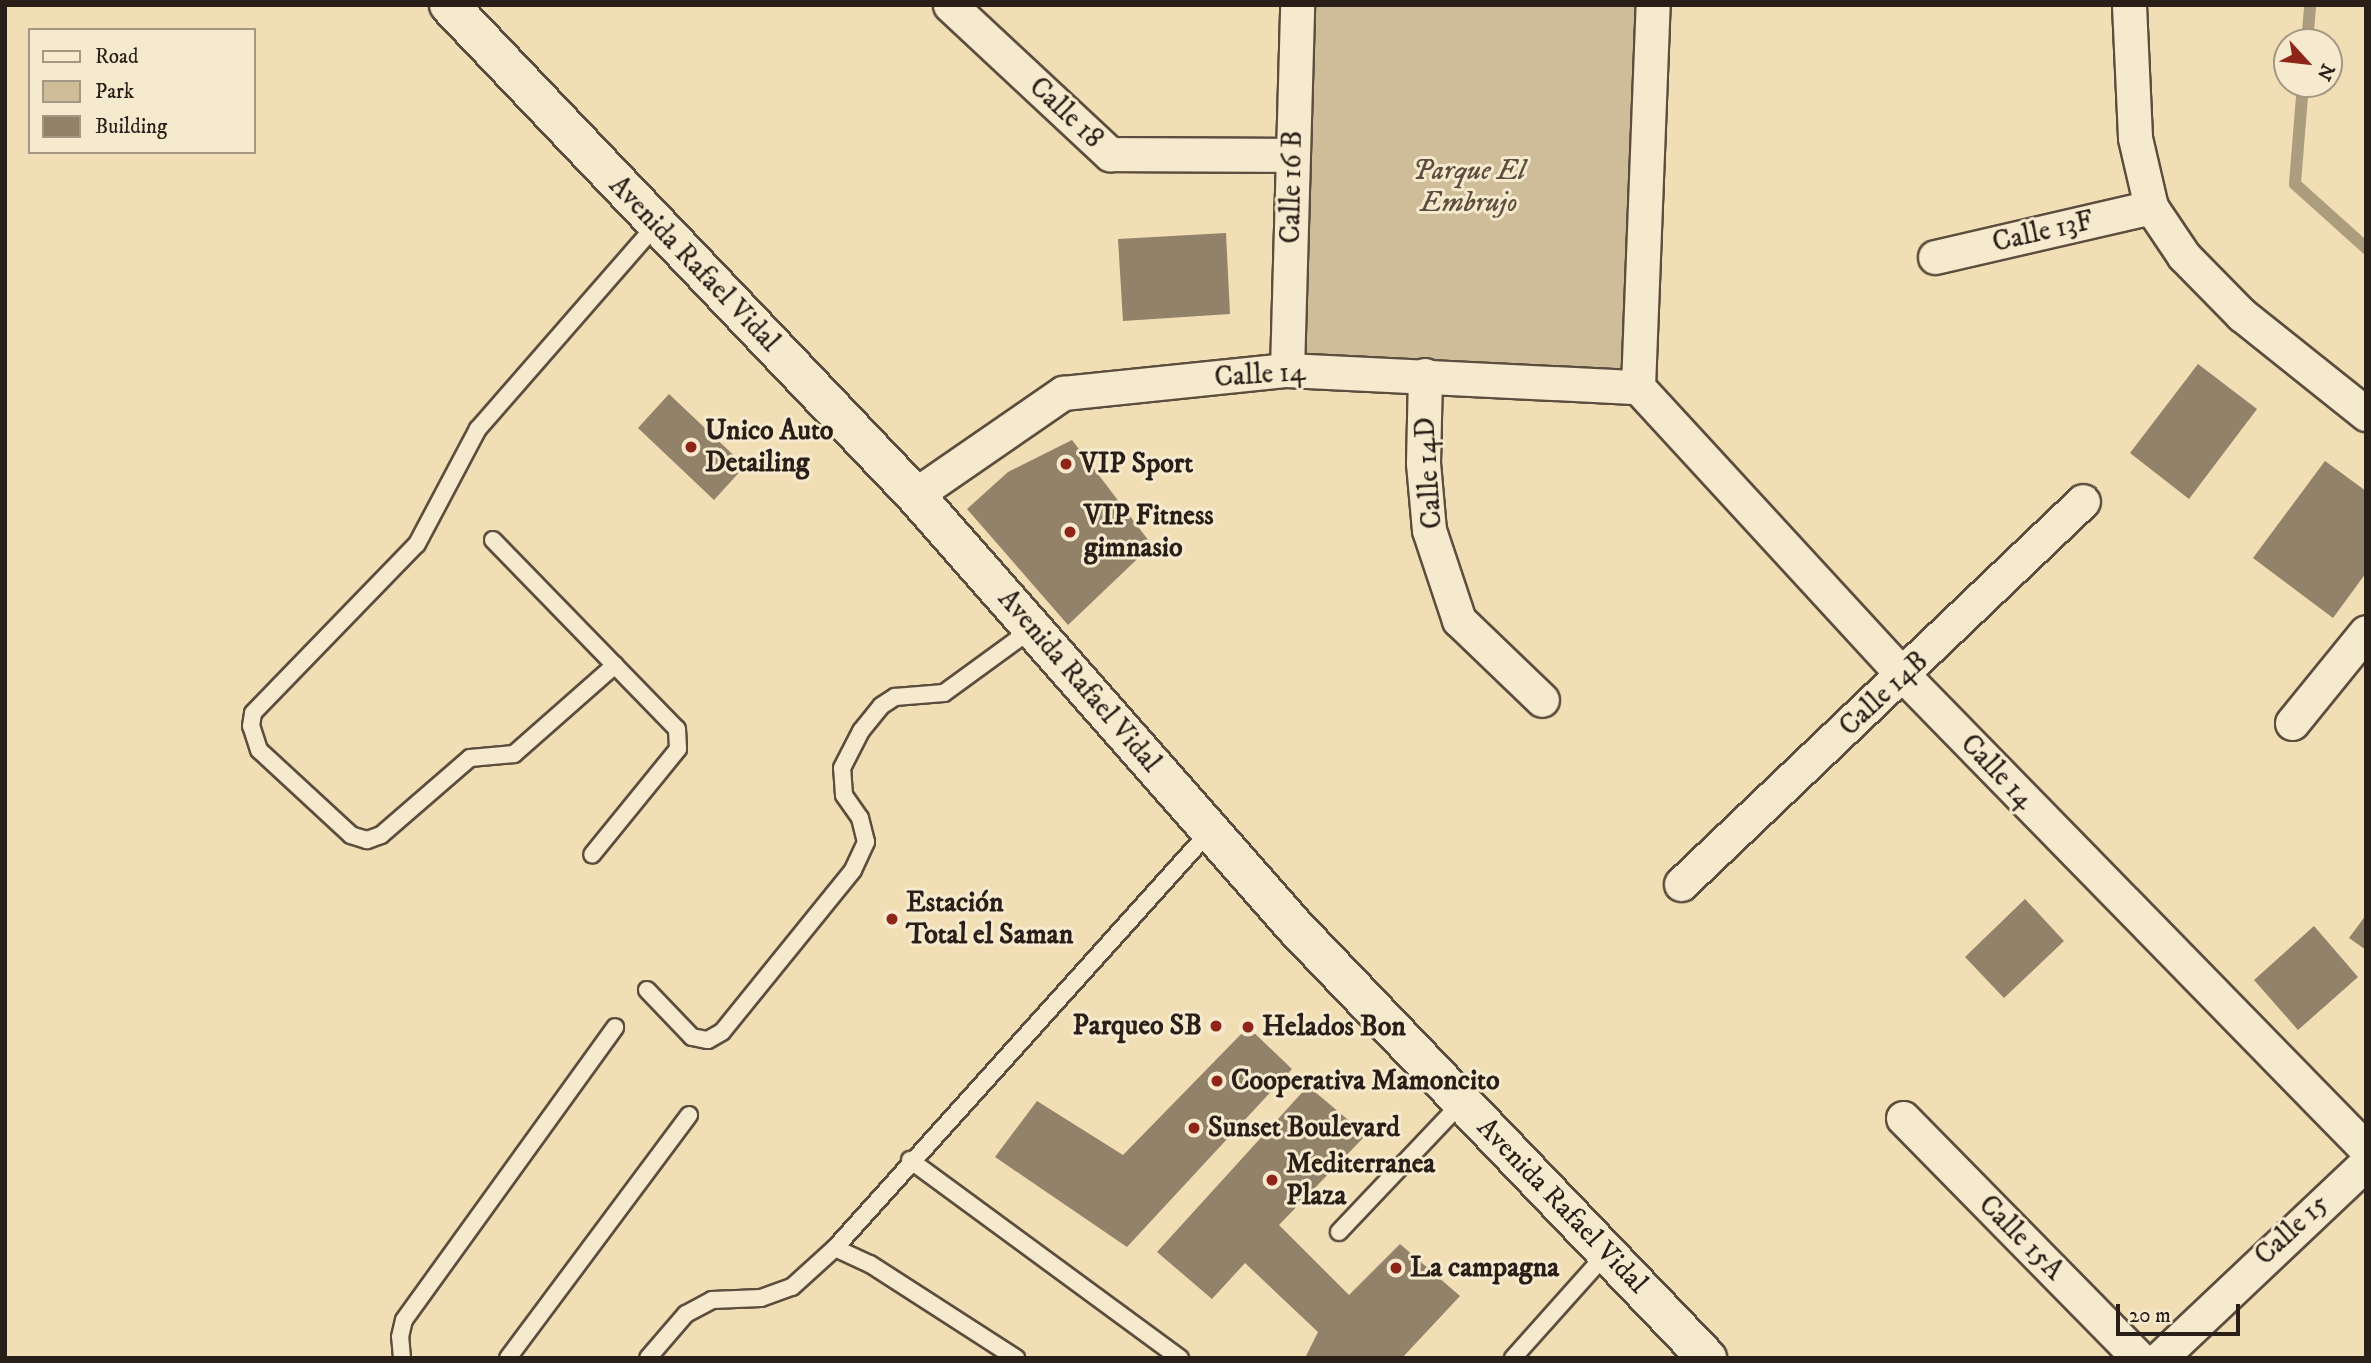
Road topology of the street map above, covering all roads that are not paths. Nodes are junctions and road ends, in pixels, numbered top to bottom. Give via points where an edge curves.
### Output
1 (449, 5) edge
2 (950, 5) edge
3 (1297, 5) edge
4 (1653, 5) edge
5 (2129, 5) edge
6 (1292, 155) junction
7 (2151, 207) junction
8 (656, 225) junction
9 (1935, 257) dead end
10 (1286, 370) junction
11 (1425, 375) junction
12 (1638, 387) junction
13 (2366, 414) edge
14 (915, 495) junction
15 (2083, 501) dead end
16 (493, 540) dead end
17 (1033, 628) junction
18 (2366, 632) edge
19 (615, 664) junction
20 (1904, 676) junction
21 (1542, 700) dead end
22 (2292, 723) dead end
23 (1210, 831) junction
24 (592, 855) dead end
25 (1681, 884) dead end
26 (647, 990) dead end
27 (615, 1027) dead end
28 (1462, 1102) junction
29 (689, 1115) dead end
30 (1903, 1118) dead end
31 (2366, 1149) edge
32 (910, 1160) junction
33 (2366, 1163) edge
34 (1339, 1232) dead end
35 (835, 1248) junction
36 (1606, 1253) junction
37 (402, 1358) edge
38 (508, 1358) edge
39 (648, 1358) edge
40 (1016, 1358) edge
41 (1180, 1358) edge
42 (1513, 1358) edge
43 (1707, 1358) edge
44 (2139, 1358) edge
45 (2160, 1358) edge

1 - 8 main road, Avenida Rafael Vidal
2 - 6 street, Calle 18 via 1110,154
3 - 6 street, Calle 16 B
4 - 12 street
5 - 7 street via 2135,138
6 - 10 street, Calle 16 B
7 - 9 street, Calle 13F
7 - 13 street via 2184,256 2242,315
8 - 14 main road, Avenida Rafael Vidal
8 - 19 lane via 478,429 417,544 253,713 251,726 259,750 351,835 367,840 381,835 470,758 514,754
10 - 11 street, Calle 14
10 - 14 street, Calle 14 via 1063,393
11 - 12 street, Calle 14
11 - 21 street, Calle 14D via 1423,463 1429,530 1459,620
12 - 20 street, Calle 14
14 - 17 main road, Avenida Rafael Vidal
15 - 20 street, Calle 14B
16 - 19 lane
17 - 23 main road, Avenida Rafael Vidal
17 - 26 lane via 944,693 895,698 881,706 861,731 842,768 844,795 860,818 866,842 853,870 722,1032 708,1040 692,1037
18 - 22 street
19 - 24 lane via 677,729 678,749
20 - 25 street, Calle 14B
20 - 31 street, Calle 14
23 - 28 main road, Avenida Rafael Vidal
23 - 32 lane
27 - 37 lane via 404,1320
28 - 34 lane
28 - 36 main road, Avenida Rafael Vidal
29 - 38 lane
30 - 44 street, Calle 15A
32 - 35 lane
32 - 41 lane
33 - 45 street, Calle 15
35 - 39 lane via 792,1287 761,1298 712,1300 686,1314
35 - 40 lane via 870,1264
36 - 42 lane
36 - 43 main road, Avenida Rafael Vidal

